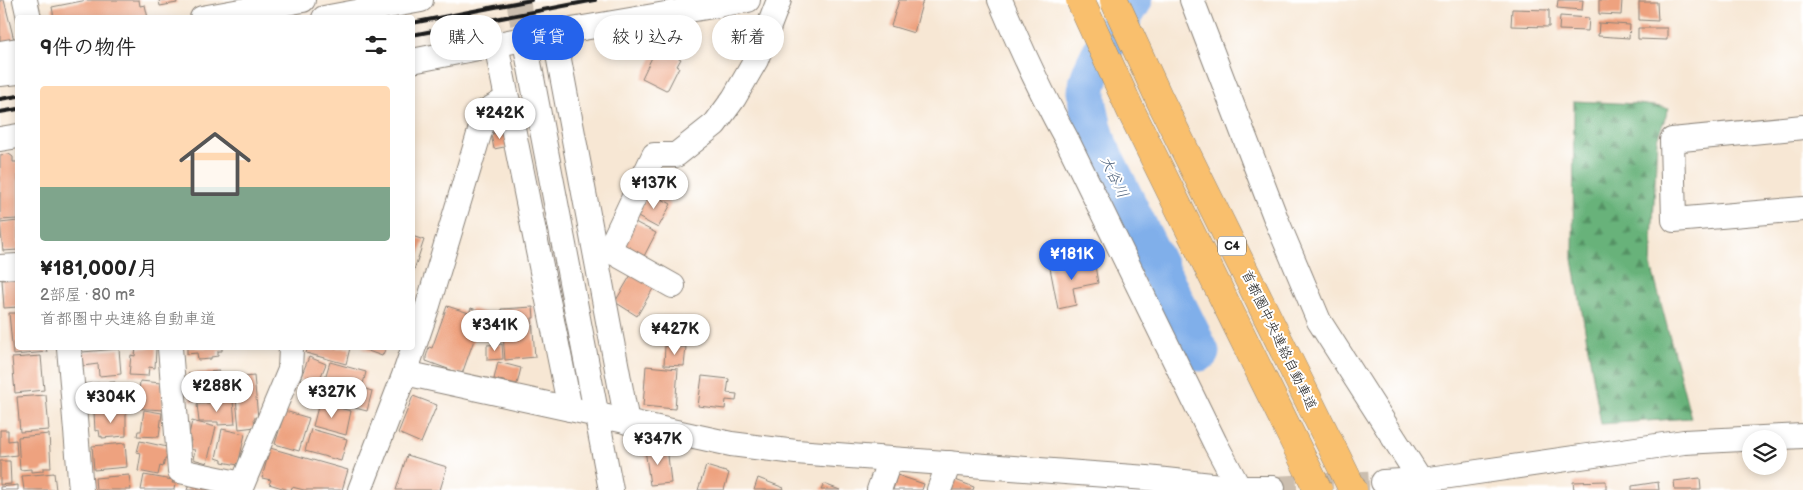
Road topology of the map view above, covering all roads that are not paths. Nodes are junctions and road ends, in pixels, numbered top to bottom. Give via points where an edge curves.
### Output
1 (25, 0) edge
2 (303, 0) edge
3 (421, 0) edge
4 (748, 0) edge
5 (779, 0) edge
6 (1000, 0) edge
7 (1080, 0) edge
8 (1114, 0) edge
9 (1192, 0) edge
10 (28, 15) edge
11 (219, 15) edge
12 (340, 15) edge
13 (584, 28) edge
14 (15, 50) edge
15 (0, 53) edge
16 (430, 57) edge
17 (415, 60) edge
18 (499, 60) edge
19 (529, 60) tunnel mouth
20 (560, 60) edge
21 (15, 72) edge
22 (0, 74) edge
23 (508, 101) junction
24 (1803, 127) edge
25 (15, 136) edge
26 (0, 139) edge
27 (1803, 210) edge
28 (603, 253) junction
29 (15, 266) edge
30 (0, 267) edge
31 (673, 286) dead end
32 (420, 302) edge
33 (415, 326) edge
34 (69, 350) edge
35 (170, 350) edge
36 (291, 350) edge
37 (410, 350) edge
38 (405, 373) junction
39 (570, 409) junction
40 (598, 416) junction
41 (627, 422) junction
42 (1803, 436) edge
43 (890, 459) junction
44 (948, 463) junction
45 (1383, 482) tunnel mouth
46 (1424, 485) edge
47 (241, 487) edge
48 (1273, 488) dead end
49 (1240, 489) edge
50 (80, 490) edge
51 (360, 490) edge
52 (612, 490) edge
53 (879, 490) edge
54 (939, 490) edge
55 (1318, 490) edge
56 (1353, 490) edge

1 - 10 street
2 - 11 street
3 - 12 street
4 - 13 street
5 - 28 street via 756,60 734,98 715,124 676,155 654,155
6 - 49 street via 1046,102
7 - 55 highway, C4, bridge via 1130,109
8 - 56 highway, 首都圏中央連絡自動車道 / C4, bridge
9 - 46 street via 1276,220 1319,321
14 - 15 street
16 - 17 street
18 - 23 street
19 - 40 street
20 - 28 street
21 - 22 street
23 - 32 street via 486,111
23 - 39 street
24 - 27 street via 1672,140 1674,220
25 - 26 street
28 - 31 street
28 - 41 street
29 - 30 street
32 - 33 street
34 - 50 street
35 - 47 street via 180,471
36 - 47 street via 290,370
37 - 38 street
38 - 39 street
38 - 51 street
39 - 40 street
40 - 41 street
40 - 52 street
41 - 43 street via 731,444
42 - 46 street via 1684,442
43 - 44 street
43 - 53 street
44 - 49 street via 1147,478
44 - 54 street
45 - 46 street
48 - 49 street

